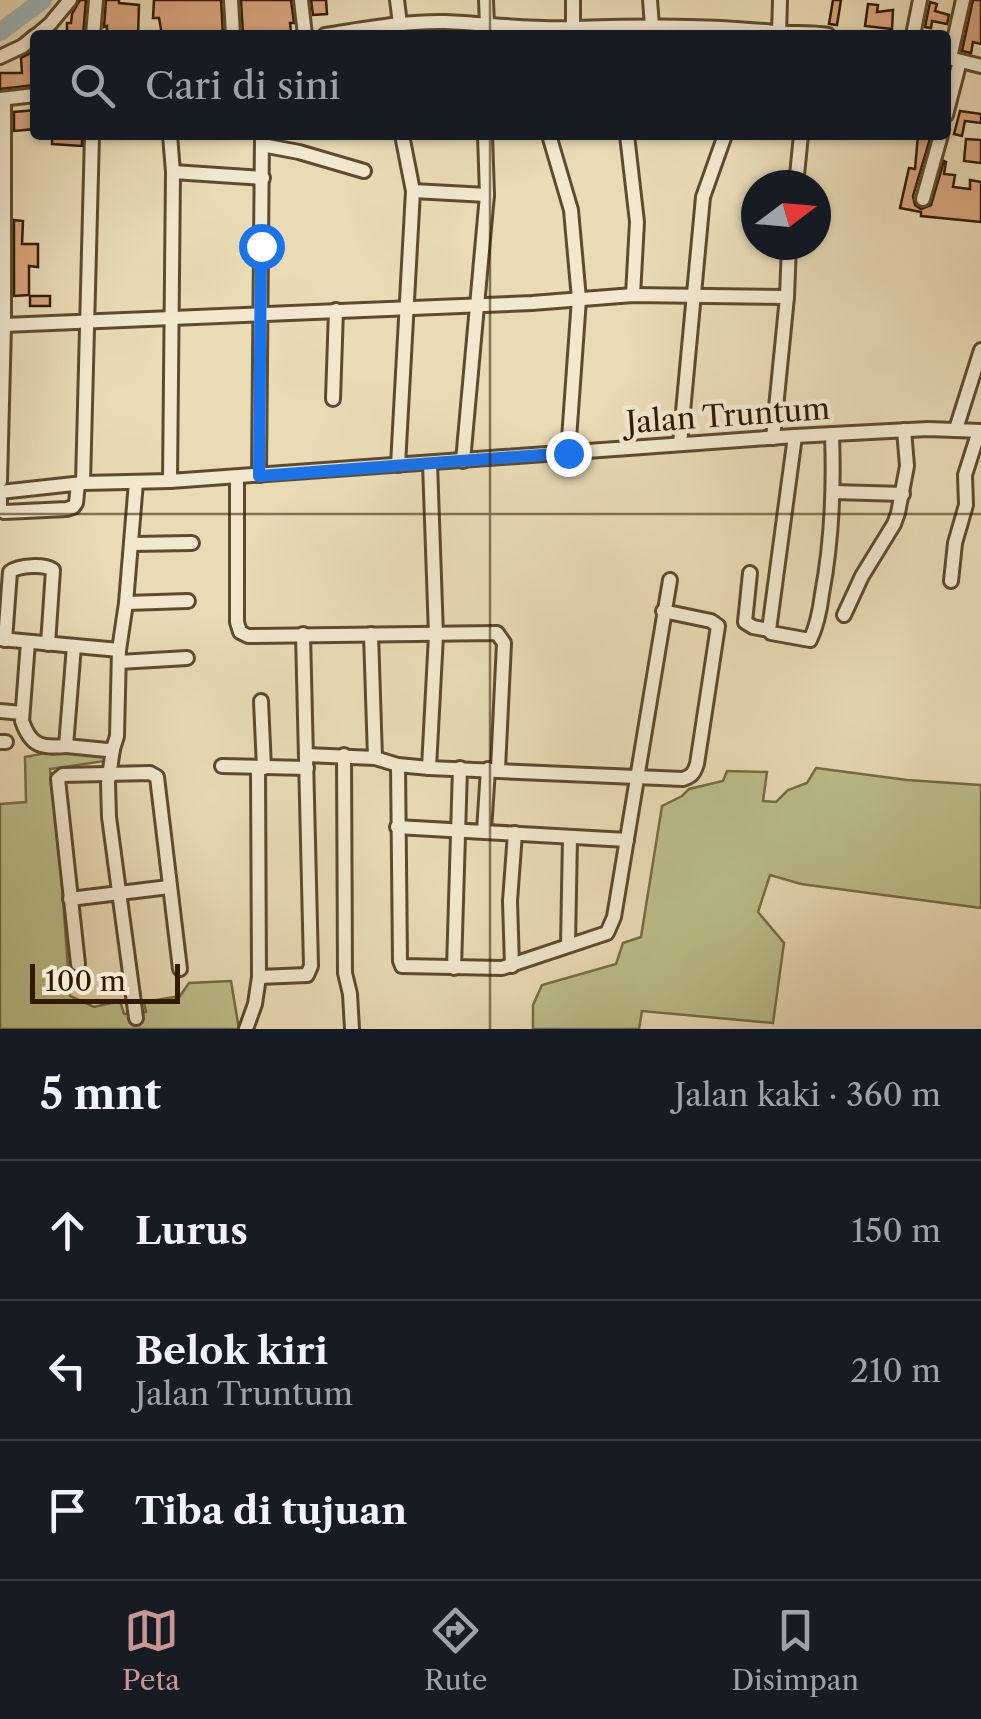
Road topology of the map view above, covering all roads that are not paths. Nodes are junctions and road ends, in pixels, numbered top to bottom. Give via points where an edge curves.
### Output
1 (70, 0) edge
2 (96, 0) edge
3 (231, 0) edge
4 (301, 0) edge
5 (397, 0) edge
6 (486, 0) edge
7 (573, 0) edge
8 (650, 0) edge
9 (780, 0) edge
10 (920, 0) edge
11 (963, 0) edge
12 (400, 24) junction
13 (652, 26) junction
14 (481, 28) edge
15 (574, 28) junction
16 (43, 30) edge
17 (93, 30) edge
18 (233, 30) edge
19 (304, 30) edge
20 (385, 30) edge
21 (521, 30) edge
22 (552, 30) edge
23 (616, 30) edge
24 (719, 30) edge
25 (779, 30) edge
26 (913, 30) edge
27 (30, 40) edge
28 (0, 57) edge
29 (952, 59) edge
30 (981, 66) edge
31 (30, 96) edge
32 (2, 99) edge
33 (92, 140) edge
34 (170, 140) edge
35 (262, 140) edge
36 (403, 140) edge
37 (485, 140) edge
38 (550, 140) edge
39 (628, 140) edge
40 (724, 140) edge
41 (800, 140) edge
42 (940, 140) edge
43 (798, 170) edge
44 (364, 171) dead end
45 (173, 172) junction
46 (262, 178) junction
47 (413, 190) junction
48 (488, 194) junction
49 (924, 200) dead end
50 (788, 260) edge
51 (633, 295) junction
52 (693, 295) junction
53 (787, 297) junction
54 (579, 298) junction
55 (478, 304) junction
56 (407, 308) junction
57 (336, 310) junction
58 (260, 314) junction
59 (172, 318) junction
60 (88, 320) junction
61 (4, 326) junction
62 (981, 350) edge
63 (334, 398) dead end
64 (0, 424) edge
65 (904, 430) junction
66 (956, 430) junction
67 (980, 431) edge
68 (832, 434) junction
69 (795, 436) junction
70 (773, 438) junction
71 (680, 444) junction
72 (568, 453) junction
73 (464, 461) junction
74 (430, 463) junction
75 (398, 466) junction
76 (239, 476) junction
77 (259, 476) junction
78 (0, 481) edge
79 (136, 482) junction
80 (170, 482) junction
81 (81, 484) junction
82 (834, 492) junction
83 (902, 494) junction
84 (0, 495) edge
85 (192, 543) dead end
86 (131, 544) junction
87 (750, 573) dead end
88 (670, 580) dead end
89 (951, 582) dead end
90 (188, 600) dead end
91 (126, 603) junction
92 (663, 612) junction
93 (844, 615) dead end
94 (769, 630) junction
95 (302, 634) junction
96 (371, 634) junction
97 (436, 635) junction
98 (3, 640) edge
99 (28, 642) junction
100 (48, 644) junction
101 (74, 646) junction
102 (119, 656) junction
103 (187, 658) dead end
104 (261, 701) dead end
105 (0, 711) edge
106 (22, 713) junction
107 (66, 746) junction
108 (113, 749) junction
109 (344, 755) junction
110 (375, 758) junction
111 (307, 762) junction
112 (222, 766) dead end
113 (398, 766) junction
114 (261, 768) junction
115 (429, 768) junction
116 (460, 768) junction
117 (493, 769) junction
118 (108, 776) junction
119 (638, 776) junction
120 (397, 828) junction
121 (458, 829) junction
122 (484, 831) junction
123 (516, 834) junction
124 (570, 837) junction
125 (627, 840) junction
126 (169, 887) junction
127 (120, 894) junction
128 (70, 900) junction
129 (568, 944) junction
130 (78, 964) dead end
131 (512, 966) junction
132 (454, 968) junction
133 (180, 969) dead end
134 (259, 977) junction
135 (136, 1018) dead end
136 (246, 1029) edge
137 (352, 1029) edge

1 - 16 street
2 - 17 street
3 - 18 street
4 - 19 street
5 - 12 street
6 - 14 street
7 - 15 street
8 - 13 street
9 - 25 street
10 - 26 street
11 - 29 street
12 - 14 street
12 - 20 street
13 - 23 street
13 - 24 street
14 - 21 street
15 - 22 street
15 - 23 street
27 - 28 street
29 - 30 street
31 - 32 street
32 - 61 street
33 - 60 street
34 - 45 street
35 - 44 street
35 - 46 street
36 - 47 street
37 - 48 street
38 - 54 street via 574,226
39 - 51 street via 638,222
40 - 52 street via 703,197
41 - 43 street
42 - 49 street
45 - 46 street
45 - 59 street
46 - 58 street
47 - 48 street
47 - 56 street
48 - 55 street
50 - 53 street
51 - 52 street
51 - 54 street
52 - 53 street
52 - 71 street
53 - 70 street
54 - 55 street
54 - 72 street
55 - 56 street
55 - 73 street
56 - 57 street
56 - 75 street
57 - 58 street
57 - 63 street
58 - 59 street
58 - 77 street
59 - 60 street
59 - 80 street
60 - 61 street
60 - 81 street
61 - 64 street
62 - 66 street
64 - 78 street
65 - 66 street, Jalan Truntum
65 - 68 street, Jalan Truntum
65 - 83 street
66 - 67 street, Jalan Truntum
67 - 89 street via 965,475 966,506
68 - 69 street, Jalan Truntum
68 - 82 street
69 - 70 street, Jalan Truntum
69 - 94 street
70 - 71 street, Jalan Truntum
71 - 72 street, Jalan Truntum
72 - 73 street, Jalan Truntum
73 - 74 street, Jalan Truntum
74 - 75 street, Jalan Truntum
74 - 97 street
75 - 77 street, Jalan Truntum
76 - 77 street, Jalan Truntum
76 - 80 street, Jalan Truntum
76 - 95 street via 242,623 248,636
79 - 80 street, Jalan Truntum
79 - 81 street, Jalan Truntum
79 - 86 street
81 - 84 street, Jalan Truntum
81 - 84 street via 67,508 4,512
82 - 83 street
82 - 94 street via 812,639
83 - 93 street via 894,524
85 - 86 street
86 - 91 street
87 - 94 street via 745,622
88 - 92 street
90 - 91 street
91 - 102 street
92 - 119 street
92 - 119 street via 715,622 718,630 698,764 683,779
95 - 96 street
95 - 111 street
96 - 97 street
96 - 110 street
97 - 115 street
97 - 117 street via 493,632 502,639
98 - 99 street
98 - 100 street via 10,572 47,566 53,570
99 - 100 street
99 - 106 street
100 - 101 street
101 - 102 street
101 - 107 street
102 - 103 street
102 - 108 street
104 - 114 street
105 - 106 street
106 - 107 street via 36,743
107 - 108 street
108 - 118 street
109 - 110 street
109 - 111 street
109 - 137 street via 345,973
110 - 113 street
111 - 114 street
111 - 134 street via 310,971
112 - 114 street
113 - 115 street
113 - 120 street
114 - 134 street
115 - 116 street
116 - 117 street
116 - 121 street
117 - 119 street
117 - 122 street
118 - 126 street via 157,777
118 - 127 street
118 - 128 street via 58,779
119 - 125 street
120 - 121 street
120 - 132 street via 400,964
121 - 122 street
121 - 132 street
122 - 123 street
123 - 124 street
123 - 131 street
124 - 125 street
124 - 129 street
125 - 129 street via 612,924 601,936
126 - 127 street
126 - 133 street
127 - 128 street
127 - 135 street
128 - 130 street
129 - 131 street
131 - 132 street
134 - 136 street

